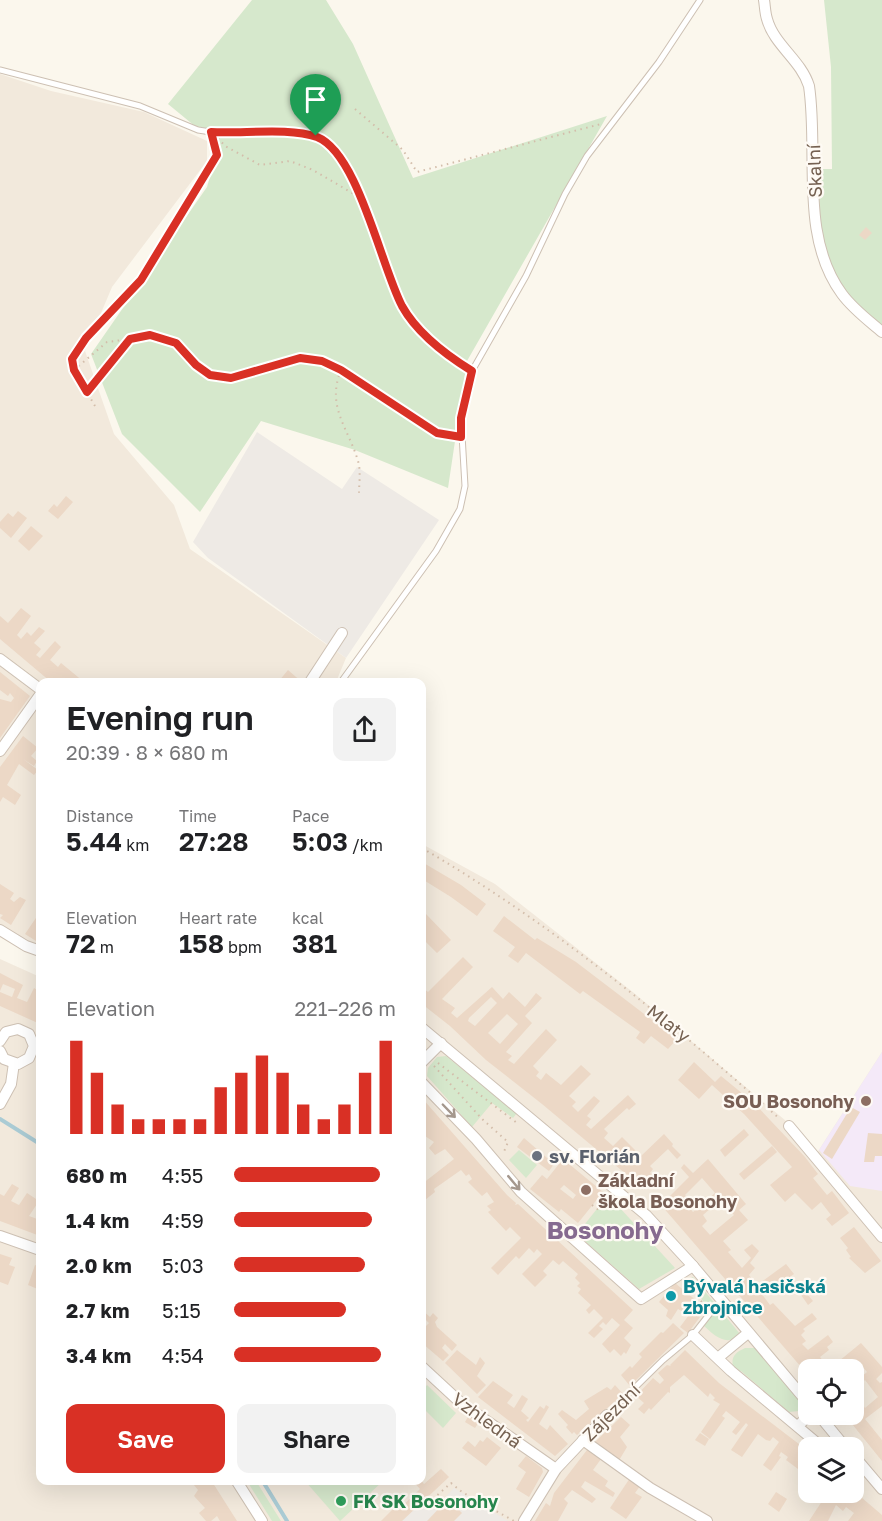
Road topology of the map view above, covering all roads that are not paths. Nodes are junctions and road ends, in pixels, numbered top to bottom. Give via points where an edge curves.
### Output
1 (700, 0) edge
2 (764, 0) edge
3 (0, 69) edge
4 (211, 132) road end
5 (882, 332) edge
6 (342, 633) dead end
7 (0, 659) edge
8 (313, 678) edge
9 (344, 678) edge
10 (36, 686) edge
11 (36, 701) edge
12 (0, 751) edge
13 (0, 930) edge
14 (36, 950) edge
15 (426, 1031) edge
16 (2, 1033) edge
17 (441, 1043) junction
18 (36, 1045) edge
19 (36, 1048) edge
20 (0, 1051) edge
21 (426, 1058) edge
22 (14, 1063) junction
23 (426, 1087) edge
24 (0, 1104) edge
25 (789, 1126) road end
26 (0, 1236) edge
27 (882, 1237) edge
28 (36, 1249) edge
29 (693, 1266) junction
30 (711, 1312) road end
31 (748, 1333) junction
32 (693, 1335) junction
33 (719, 1358) junction
34 (426, 1371) edge
35 (798, 1391) edge
36 (607, 1415) joint
37 (827, 1425) edge
38 (798, 1426) joint
39 (810, 1437) edge
40 (837, 1437) edge
41 (583, 1440) junction
42 (864, 1468) edge
43 (555, 1469) junction
44 (864, 1473) edge
45 (870, 1476) junction
46 (239, 1485) edge
47 (882, 1489) edge
48 (262, 1521) edge
49 (524, 1521) edge
50 (707, 1521) edge

1 - 9 lane via 582,165 472,371 461,418 465,486 460,509 436,551
2 - 5 street, Skalní via 767,20 805,72 809,86 815,211 821,249 841,293
3 - 4 lane via 140,106
6 - 8 street
7 - 10 street
11 - 12 street
13 - 14 street
15 - 17 street
16 - 18 street via 22,1030
17 - 21 street
17 - 29 street via 646,1215
19 - 22 street via 26,1061
20 - 22 street via 4,1059
22 - 24 street via 11,1084
23 -> 29 street via 521,1192 641,1299
25 - 27 street
26 - 28 street
29 - 31 street
30 - 32 lane, Zájezdní
31 - 33 street
31 - 35 street
32 - 33 street
32 - 36 lane, Zájezdní
33 - 38 street
34 - 43 street, Vzhledná via 461,1403
36 - 41 street, Zájezdní
37 - 40 street
38 - 39 street
41 - 43 street, Zájezdní
41 - 50 street via 650,1488
42 - 45 street
43 - 49 street, Zájezdní
44 - 45 street
45 - 47 street
46 - 48 street

